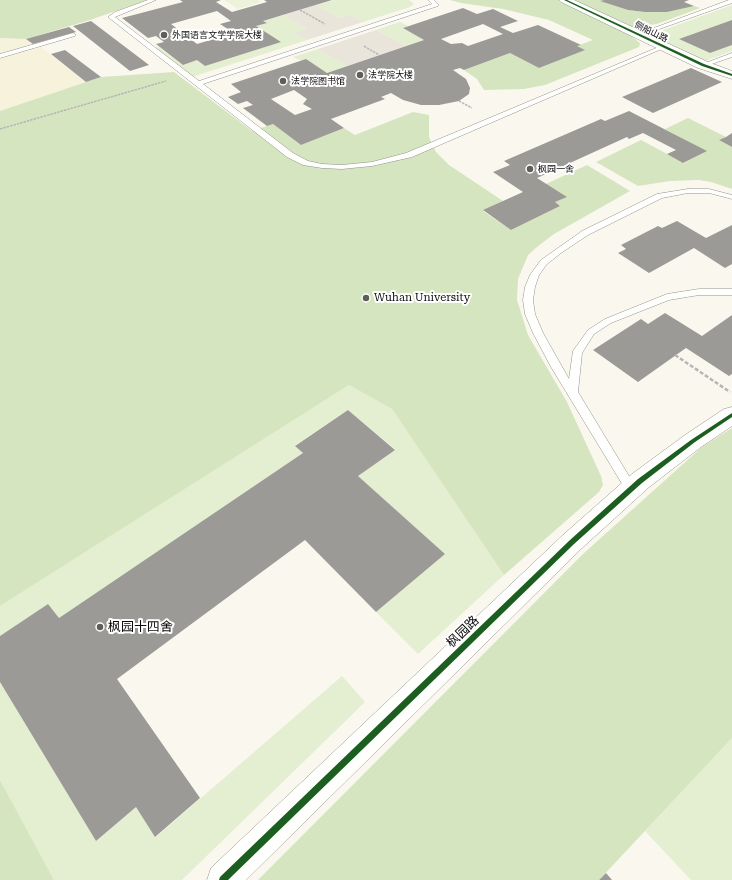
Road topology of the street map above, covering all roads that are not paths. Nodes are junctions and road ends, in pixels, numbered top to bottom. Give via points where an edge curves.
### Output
1 (153, 0) edge
2 (430, 0) edge
3 (565, 0) edge
4 (732, 1) edge
5 (73, 35) dead end
6 (638, 35) junction
7 (663, 47) junction
8 (732, 55) edge
9 (0, 56) edge
10 (703, 65) junction
11 (732, 75) edge
12 (197, 84) junction
13 (732, 197) edge
14 (732, 292) edge
15 (572, 391) junction
16 (732, 415) edge
17 (631, 489) junction
18 (223, 880) edge

1 - 12 lane via 111,17
2 - 12 lane via 436,5
3 - 6 street, 侧船山路
4 - 6 lane
5 - 9 lane
6 - 7 street, 侧船山路
7 - 10 street, 侧船山路
7 - 12 lane via 409,155 360,166 322,166 298,160
8 - 10 lane
10 - 11 street, 侧船山路
13 - 15 lane via 698,191 660,196 585,234 544,262 530,287 530,314
14 - 15 lane via 699,292 667,298 608,321 591,332 577,353
15 - 17 lane
16 - 17 street, 枫园路 via 693,441
17 - 18 street, 枫园路 via 572,542

